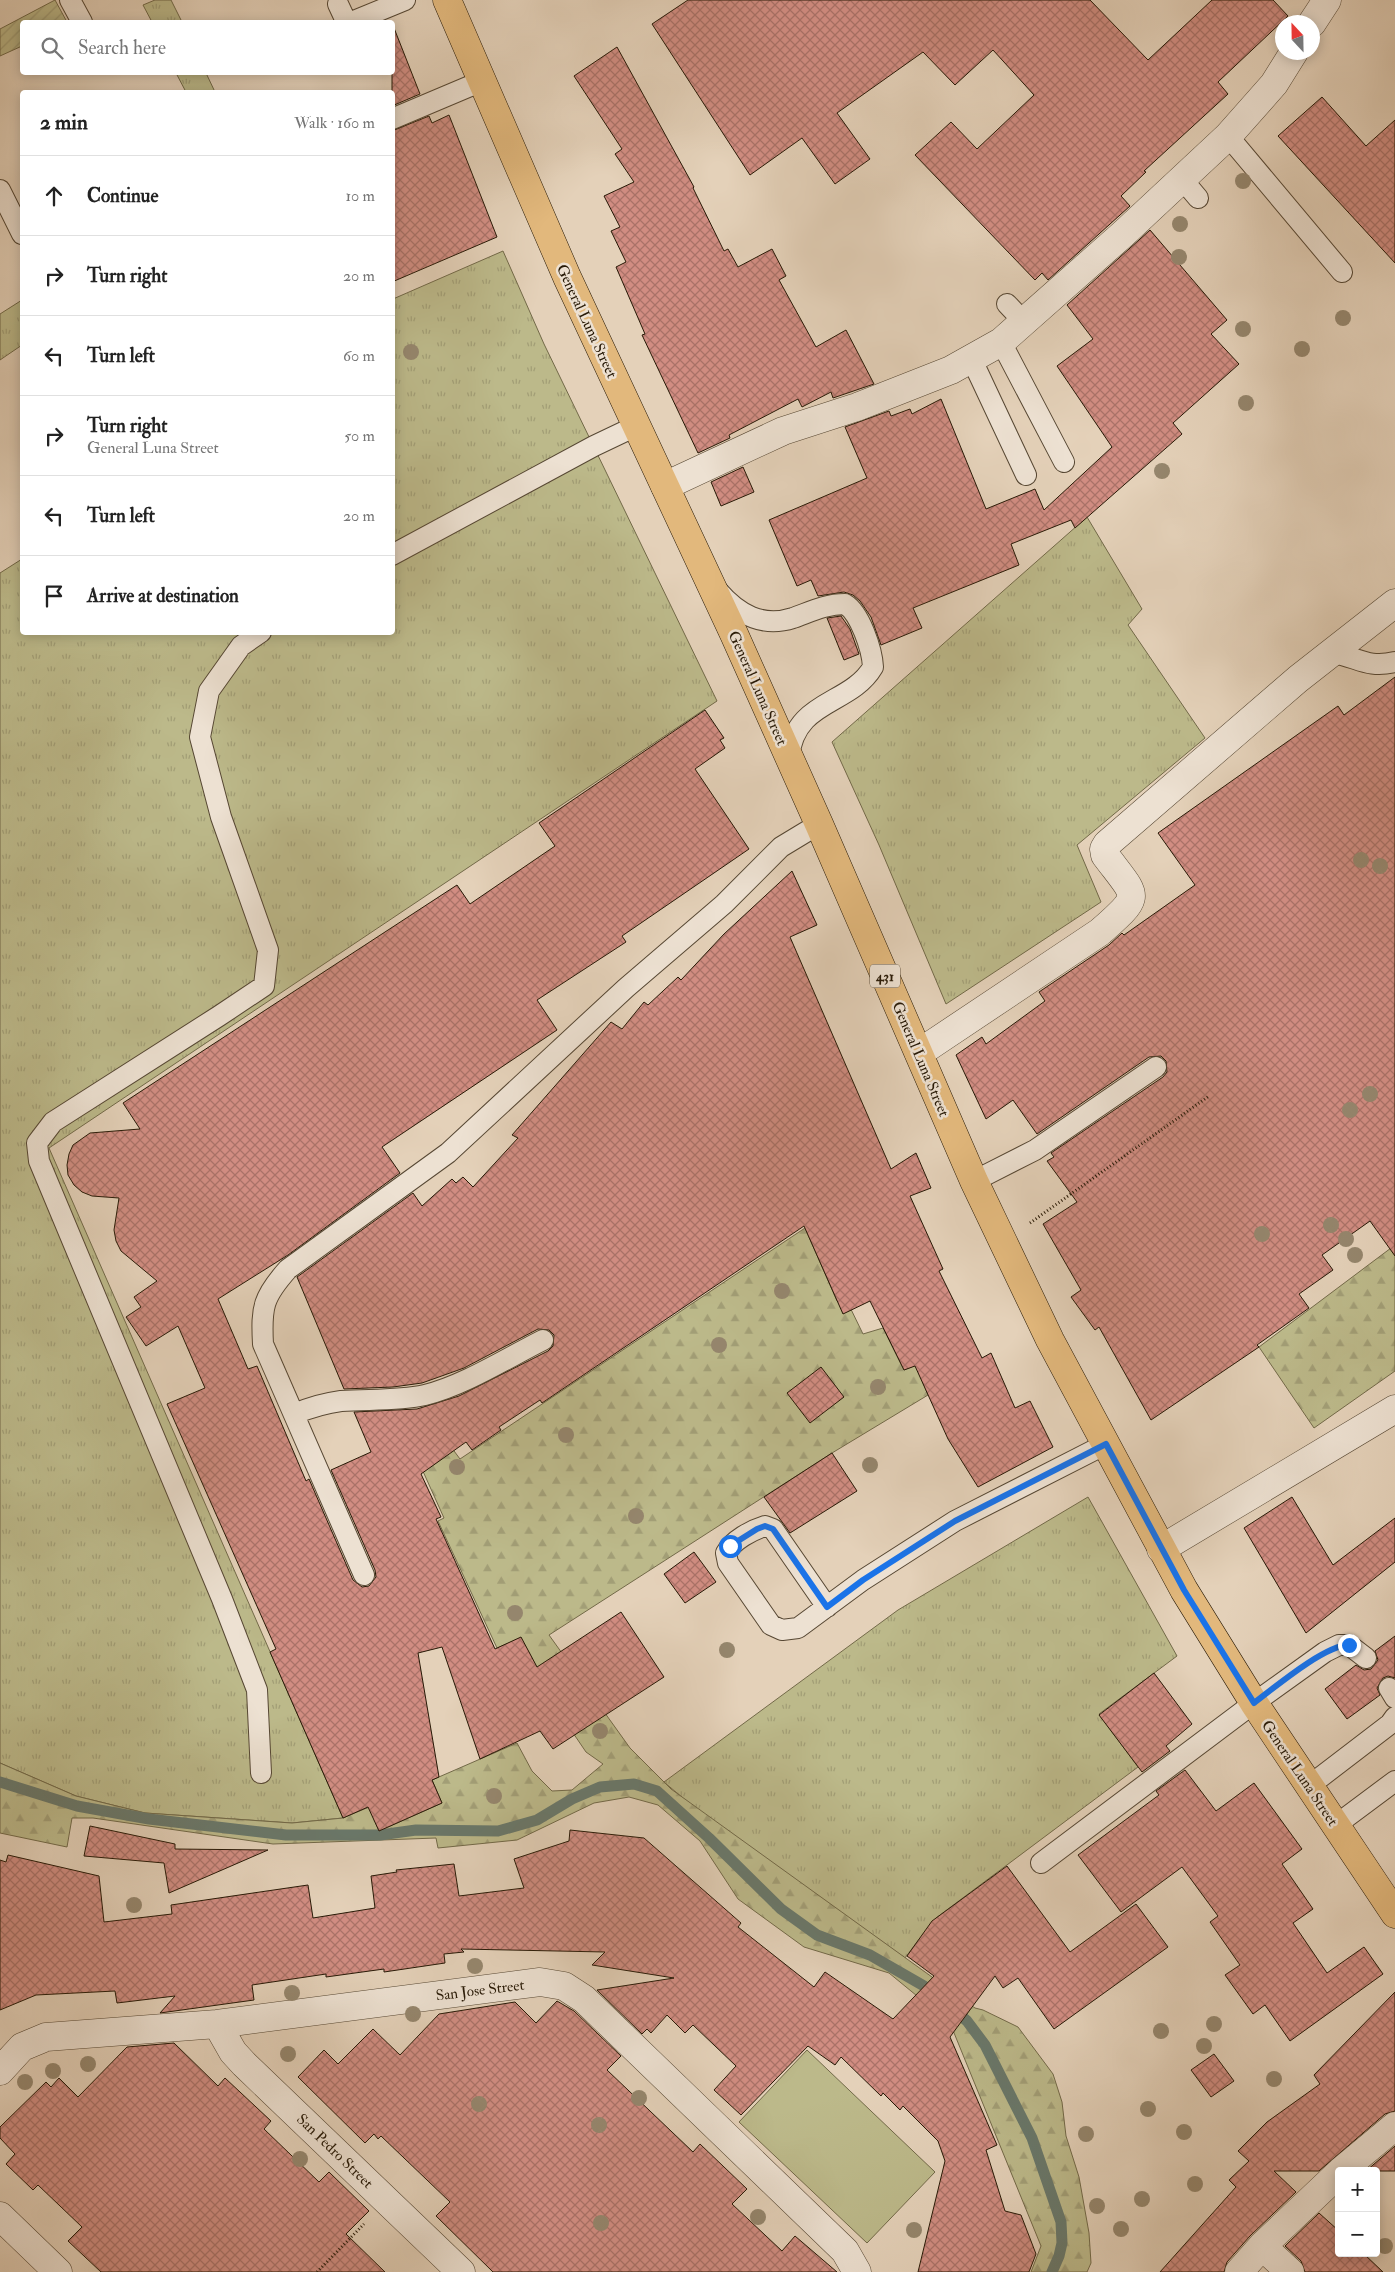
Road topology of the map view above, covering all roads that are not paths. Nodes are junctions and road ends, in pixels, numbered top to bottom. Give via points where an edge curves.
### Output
1 (70, 0) edge
2 (405, 0) edge
3 (447, 0) edge
4 (1327, 0) edge
5 (338, 4) dead end
6 (1317, 15) edge
7 (81, 20) edge
8 (350, 20) edge
9 (356, 20) edge
10 (1289, 60) edge
11 (482, 80) junction
12 (395, 117) edge
13 (1228, 136) junction
14 (0, 190) edge
15 (20, 230) edge
16 (1342, 272) dead end
17 (1000, 342) junction
18 (972, 360) junction
19 (636, 426) junction
20 (1064, 462) dead end
21 (1026, 475) dead end
22 (665, 486) junction
23 (395, 553) edge
24 (709, 580) junction
25 (1395, 602) edge
26 (257, 635) edge
27 (1331, 653) junction
28 (1395, 662) edge
29 (789, 756) junction
30 (820, 824) junction
31 (919, 1053) junction
32 (1156, 1067) dead end
33 (974, 1181) junction
34 (543, 1340) dead end
35 (1395, 1409) edge
36 (294, 1414) junction
37 (1106, 1444) junction
38 (1161, 1550) junction
39 (364, 1575) dead end
40 (827, 1607) junction
41 (1366, 1658) dead end
42 (1254, 1703) junction
43 (1395, 1717) edge
44 (261, 1773) dead end
45 (1395, 1781) edge
46 (1309, 1786) junction
47 (1336, 1826) junction
48 (1041, 1863) dead end
49 (1395, 1914) edge
50 (218, 2024) junction
51 (0, 2071) edge
52 (1395, 2126) edge
53 (1346, 2167) edge
54 (1335, 2177) edge
55 (0, 2216) edge
56 (1262, 2246) junction
57 (58, 2272) edge
58 (461, 2272) edge
59 (857, 2272) edge
60 (1239, 2272) edge
61 (1290, 2272) edge

1 - 7 lane
2 - 9 lane
3 - 11 main road, General Luna Street / 431
4 - 6 street
5 - 8 lane via 345,19
10 - 13 street via 1274,84
11 - 12 lane
11 - 19 main road, General Luna Street / 431
13 - 16 lane
13 - 17 street via 1190,189 1016,313
14 - 15 lane
17 - 18 street
17 - 20 lane
18 - 21 lane
18 - 22 street via 927,381 784,431
19 - 22 main road, General Luna Street / 431
19 - 23 lane
22 - 24 main road, General Luna Street / 431
24 - 29 main road, General Luna Street / 431
24 - 29 lane via 729,603 748,617 767,622 793,618 835,604 845,604 855,614 874,667 857,684 818,708 800,724 791,741
25 - 27 street
26 - 44 lane via 241,646 208,691 200,737 221,817 268,950 264,986 53,1122 37,1143 39,1161 257,1690
27 - 28 lane via 1369,665
27 - 31 street via 1107,844 1105,855 1131,890 1131,900 1126,909 1100,932
29 - 30 main road, General Luna Street / 431
30 - 31 main road, General Luna Street / 431
30 - 36 lane via 781,847 724,904 626,988 448,1153 288,1269 272,1288 261,1314 263,1344
31 - 33 main road, General Luna Street / 431
32 - 33 lane via 1035,1150
33 - 37 main road, General Luna Street / 431 via 1050,1340
34 - 36 lane via 453,1385 427,1394 399,1400 340,1401
35 - 38 street
36 - 39 lane
37 - 38 main road, General Luna Street / 431
37 - 40 lane via 955,1521
38 - 42 main road, General Luna Street / 431
40 - 40 lane via 773,1529 765,1526 757,1529 730,1546 726,1553 728,1563 771,1625 782,1630 798,1628
41 - 42 lane via 1349,1645 1339,1645
42 - 46 main road, General Luna Street / 431
42 - 48 lane
43 - 46 lane
45 - 47 lane
46 - 47 main road, General Luna Street / 431
47 - 49 main road, General Luna Street / 431
50 - 51 street, San Jose Street via 46,2037 22,2047
50 - 58 street, San Pedro Street via 233,2052 244,2064
50 - 59 street, San Jose Street via 540,1982 564,1986 584,1999 845,2251
52 - 53 street
54 - 56 street
55 - 57 street
56 - 60 street
56 - 61 street

